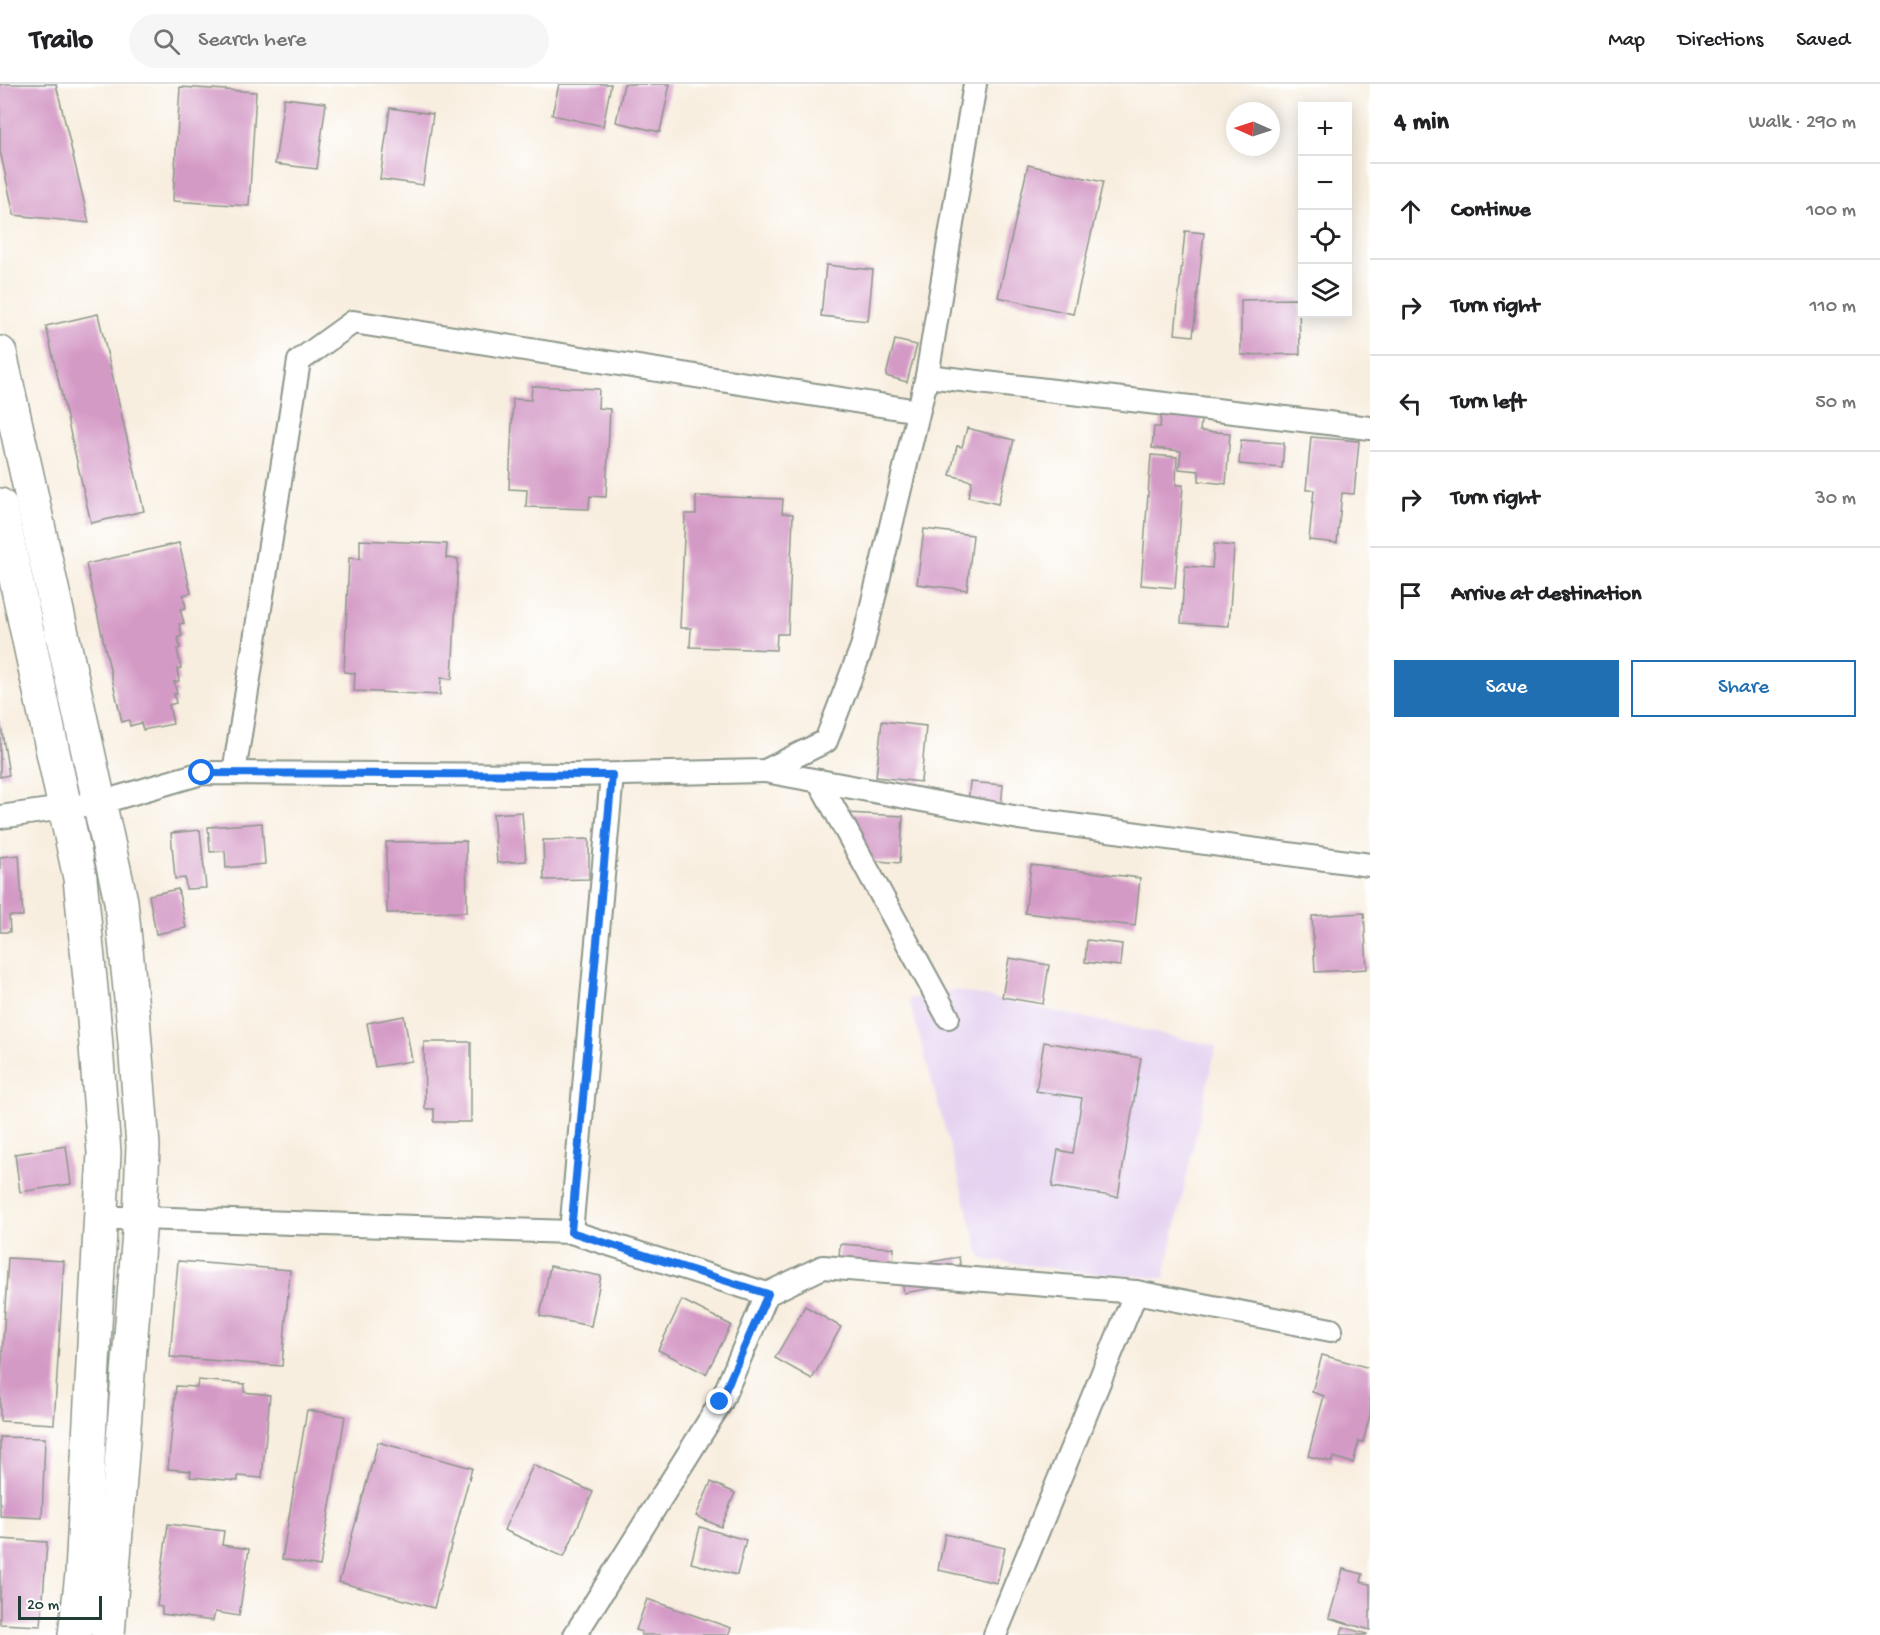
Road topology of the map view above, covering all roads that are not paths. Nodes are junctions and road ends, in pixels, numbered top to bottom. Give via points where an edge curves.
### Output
1 (975, 84) edge
2 (0, 353) edge
3 (927, 376) junction
4 (918, 411) junction
5 (1370, 428) edge
6 (0, 505) edge
7 (8, 577) edge
8 (765, 771) junction
9 (234, 773) junction
10 (612, 775) junction
11 (819, 781) junction
12 (99, 803) junction
13 (65, 809) junction
14 (0, 817) edge
15 (1370, 865) edge
16 (948, 1017) dead end
17 (100, 1218) junction
18 (140, 1218) junction
19 (571, 1232) junction
20 (1136, 1292) junction
21 (768, 1294) junction
22 (1331, 1330) dead end
23 (75, 1635) edge
24 (108, 1635) edge
25 (575, 1635) edge
26 (995, 1635) edge

1 - 3 street
2 - 12 main road
3 - 4 street
3 - 5 street
4 - 8 street via 862,647 826,741
4 - 9 street via 353,322 299,361
6 - 7 main road
7 - 13 main road
8 - 10 street
8 - 11 street
9 - 10 street
9 - 12 street via 202,773
10 - 19 street
11 - 15 street via 1019,818
11 - 16 street
12 - 13 street
12 - 18 main road via 121,901 133,1018 142,1146
13 - 14 street
13 - 17 main road via 80,878 94,1020 104,1153
17 - 18 street
17 - 23 main road via 82,1574
18 - 19 street
18 - 24 main road
19 - 21 street
20 - 21 street via 823,1267
20 - 22 street
20 - 26 street
21 - 25 street via 720,1402

